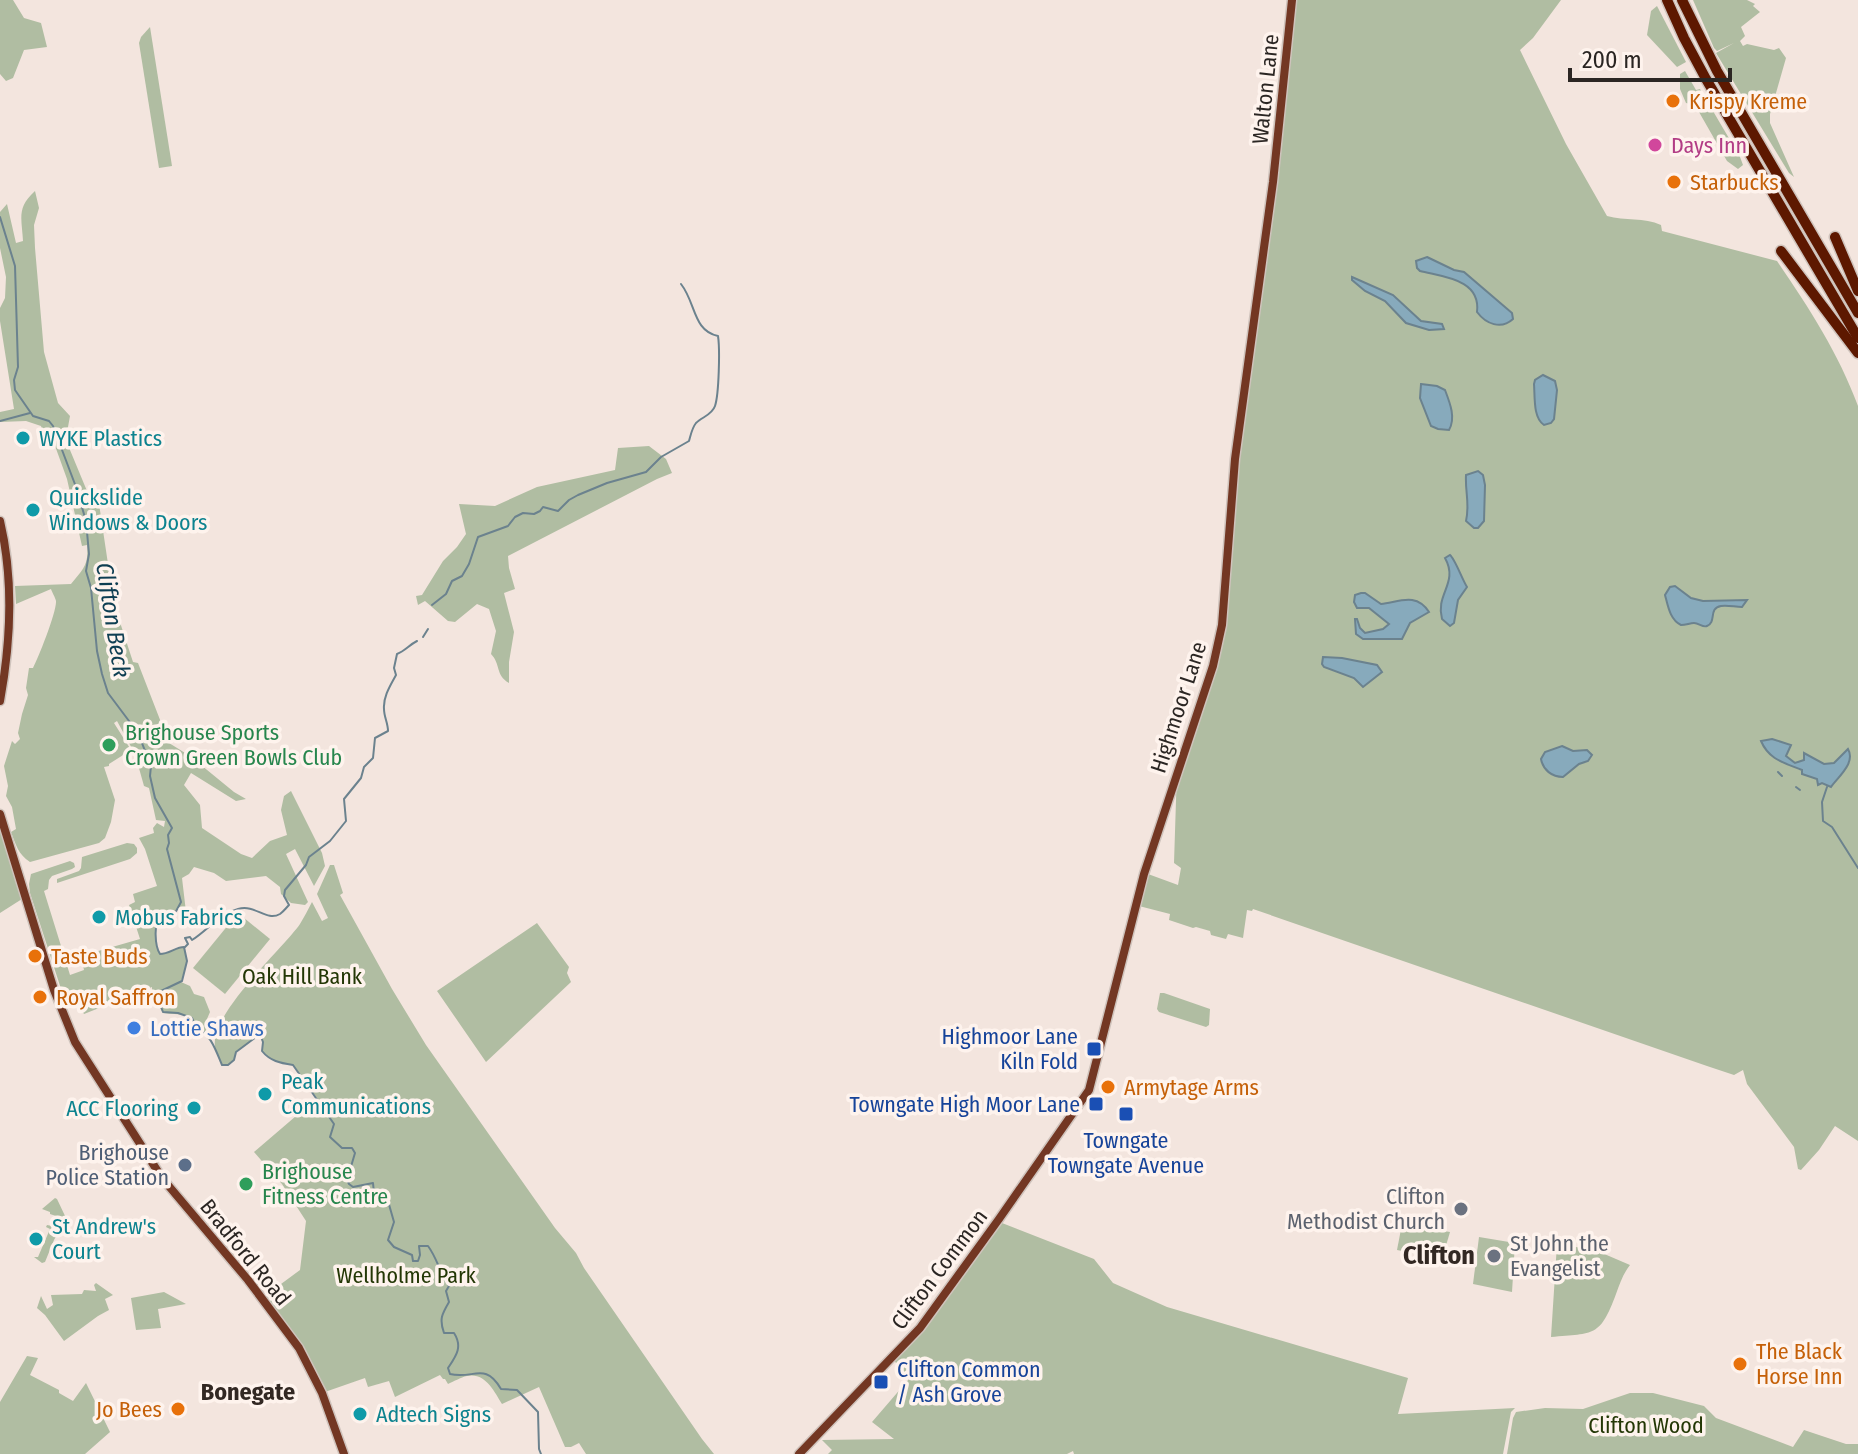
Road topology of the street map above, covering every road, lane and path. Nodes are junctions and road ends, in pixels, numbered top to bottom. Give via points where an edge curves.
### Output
1 (1292, 0) edge
2 (1667, 0) edge
3 (1682, 0) edge
4 (1273, 182) joint
5 (1835, 237) dead end
6 (1781, 251) dead end
7 (1858, 291) edge
8 (1858, 313) edge
9 (1858, 338) edge
10 (1858, 353) edge
11 (0, 521) edge
12 (0, 701) edge
13 (0, 814) edge
14 (1089, 1090) joint
15 (344, 1454) edge
16 (799, 1454) edge

1 - 4 main road, Walton Lane
2 - 9 highway via 1706,79
3 - 8 highway via 1717,71
4 - 14 main road, Highmoor Lane via 1235,459 1222,625 1144,874
5 - 7 highway
6 - 10 highway
11 - 12 main road via 10,578 10,627
13 - 15 main road, Bradford Road via 75,1042 162,1178 299,1348
14 - 16 main road, Clifton Common via 920,1328

